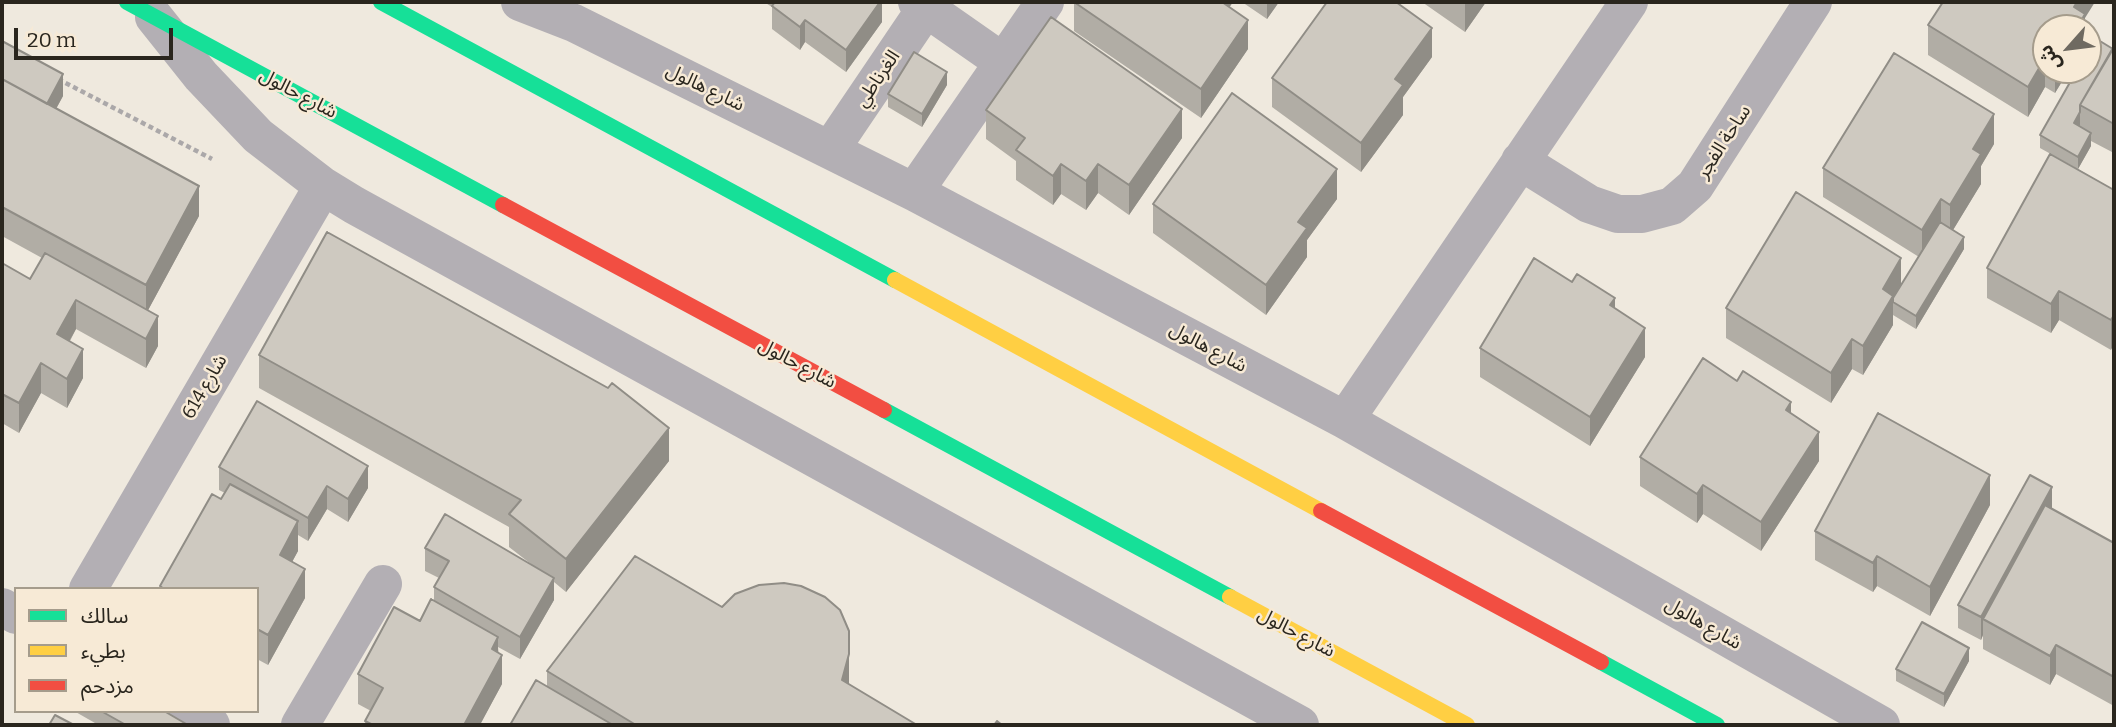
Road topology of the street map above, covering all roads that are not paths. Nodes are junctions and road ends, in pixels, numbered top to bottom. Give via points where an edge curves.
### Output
1 (381, 2) edge
2 (520, 2) edge
3 (1045, 2) edge
4 (1629, 2) edge
5 (1813, 2) edge
6 (922, 5) edge
7 (140, 9) edge
8 (1003, 62) junction
9 (830, 150) junction
10 (1520, 161) junction
11 (323, 186) junction
12 (914, 192) junction
13 (1345, 420) junction
14 (383, 584) dead end
15 (89, 587) edge
16 (190, 713) edge
17 (211, 725) edge
18 (300, 725) edge
19 (1300, 725) edge
20 (1467, 725) edge
21 (1717, 725) edge
22 (1881, 725) edge

1 - 21 main road
2 - 9 street, شارع هالول via 574,23
3 - 8 street
4 - 10 street
5 - 10 street, ساحة الفجر via 1695,186 1672,206 1642,214 1618,214 1589,204
6 - 8 street, الغرناطي
6 - 9 street, الغرناطي
7 - 11 street via 258,136
7 - 20 main road, شارع حالول
8 - 12 street
9 - 12 street, شارع هالول
10 - 13 street
11 - 15 street, شارع 614
11 - 19 street
12 - 13 street, شارع هالول
13 - 22 street, شارع هالول
14 - 18 street
16 - 17 street

